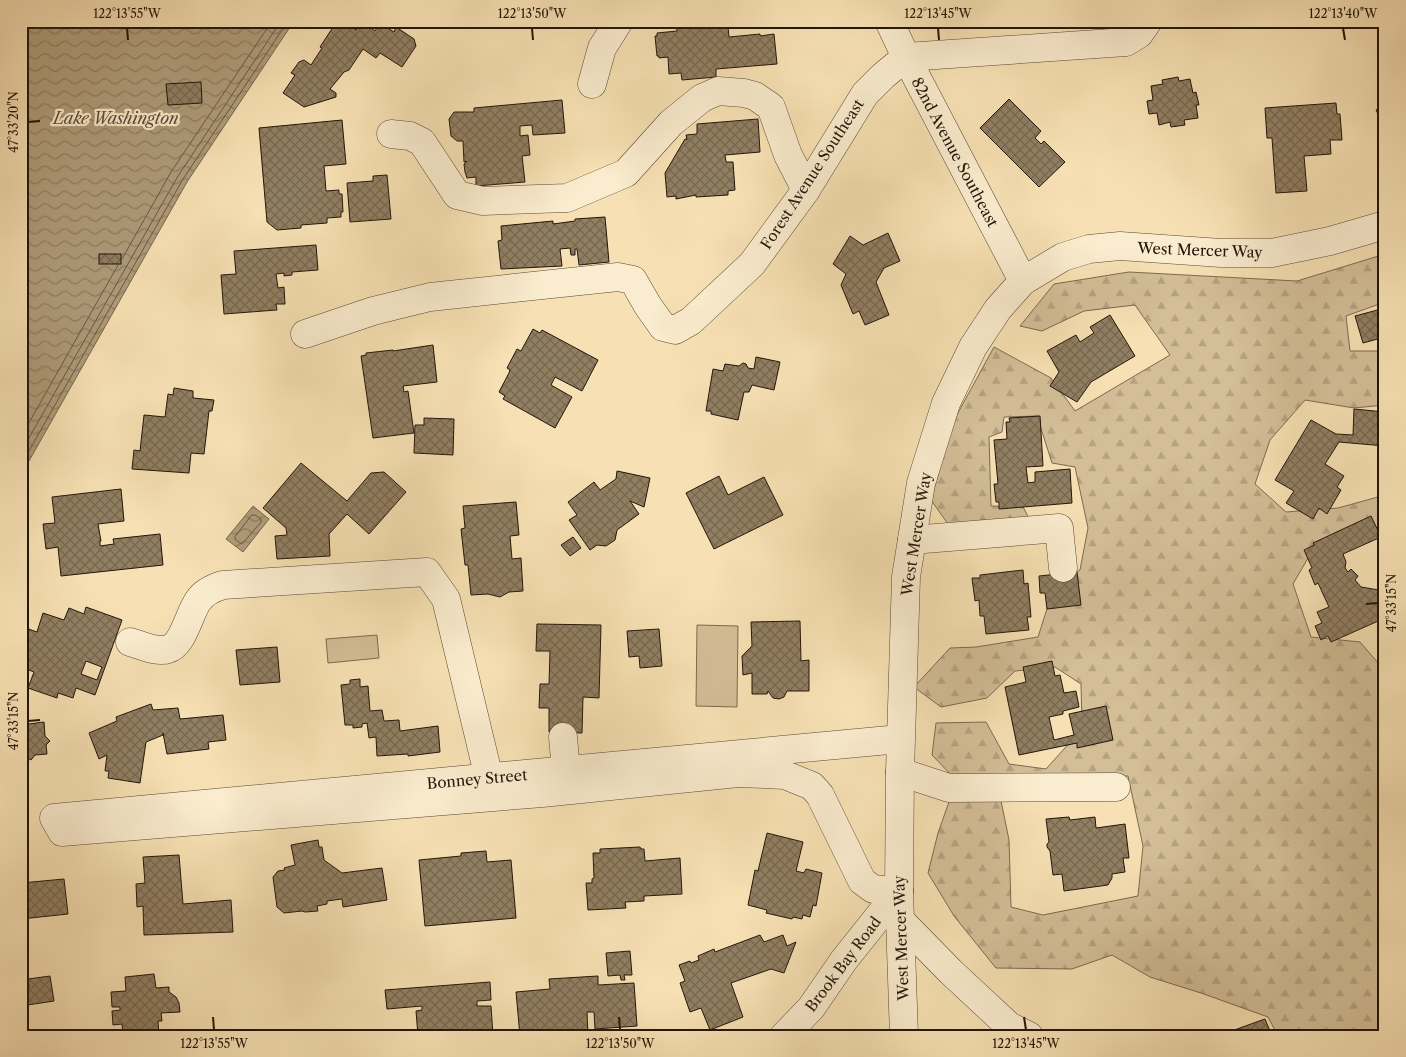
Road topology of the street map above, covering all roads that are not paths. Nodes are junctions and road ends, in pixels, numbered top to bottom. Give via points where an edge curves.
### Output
1 (619, 21) edge
2 (889, 21) edge
3 (1148, 21) edge
4 (906, 57) junction
5 (592, 84) dead end
6 (391, 134) dead end
7 (806, 190) junction
8 (1385, 225) edge
9 (1023, 281) junction
10 (305, 334) dead end
11 (912, 540) junction
12 (1063, 568) dead end
13 (130, 642) dead end
14 (563, 737) dead end
15 (900, 738) junction
16 (566, 770) junction
17 (900, 772) junction
18 (489, 778) junction
19 (1116, 787) dead end
20 (899, 891) junction
21 (899, 919) junction
22 (784, 1036) edge
23 (904, 1036) edge
24 (1029, 1036) edge

1 - 5 street via 602,48
2 - 4 street, 82nd Avenue Southeast
3 - 4 street via 1139,34 1126,42
4 - 7 street, Forest Avenue Southeast via 865,94
4 - 9 street, 82nd Avenue Southeast
6 - 7 street via 410,136 422,142 457,196 484,201 567,198 626,173 671,123 702,98 718,91 744,93 771,107 788,155
7 - 10 street, Forest Avenue Southeast via 752,264 691,321 675,330 663,327 633,280 618,277 430,298 373,311
8 - 9 street, West Mercer Way via 1272,253 1120,246 1089,249 1063,257
9 - 11 street, West Mercer Way via 998,309 973,347 946,403 921,483
11 - 12 street via 1059,528
11 - 15 street, West Mercer Way via 906,577
13 - 18 street via 168,650 180,642 198,600 209,590 223,585 427,572 446,599
14 - 16 street
15 - 16 street, Bonney Street
15 - 17 street, West Mercer Way
16 - 18 street, Bonney Street
17 - 19 street via 949,788
17 - 20 street, West Mercer Way
18 - 20 street, Bonney Street via 54,818 62,832 738,774 785,774 812,786 820,795 862,881 873,889
20 - 21 street, West Mercer Way
20 - 22 street, Brook Bay Road via 811,1008
21 - 23 street, West Mercer Way
21 - 24 street via 1008,1026

